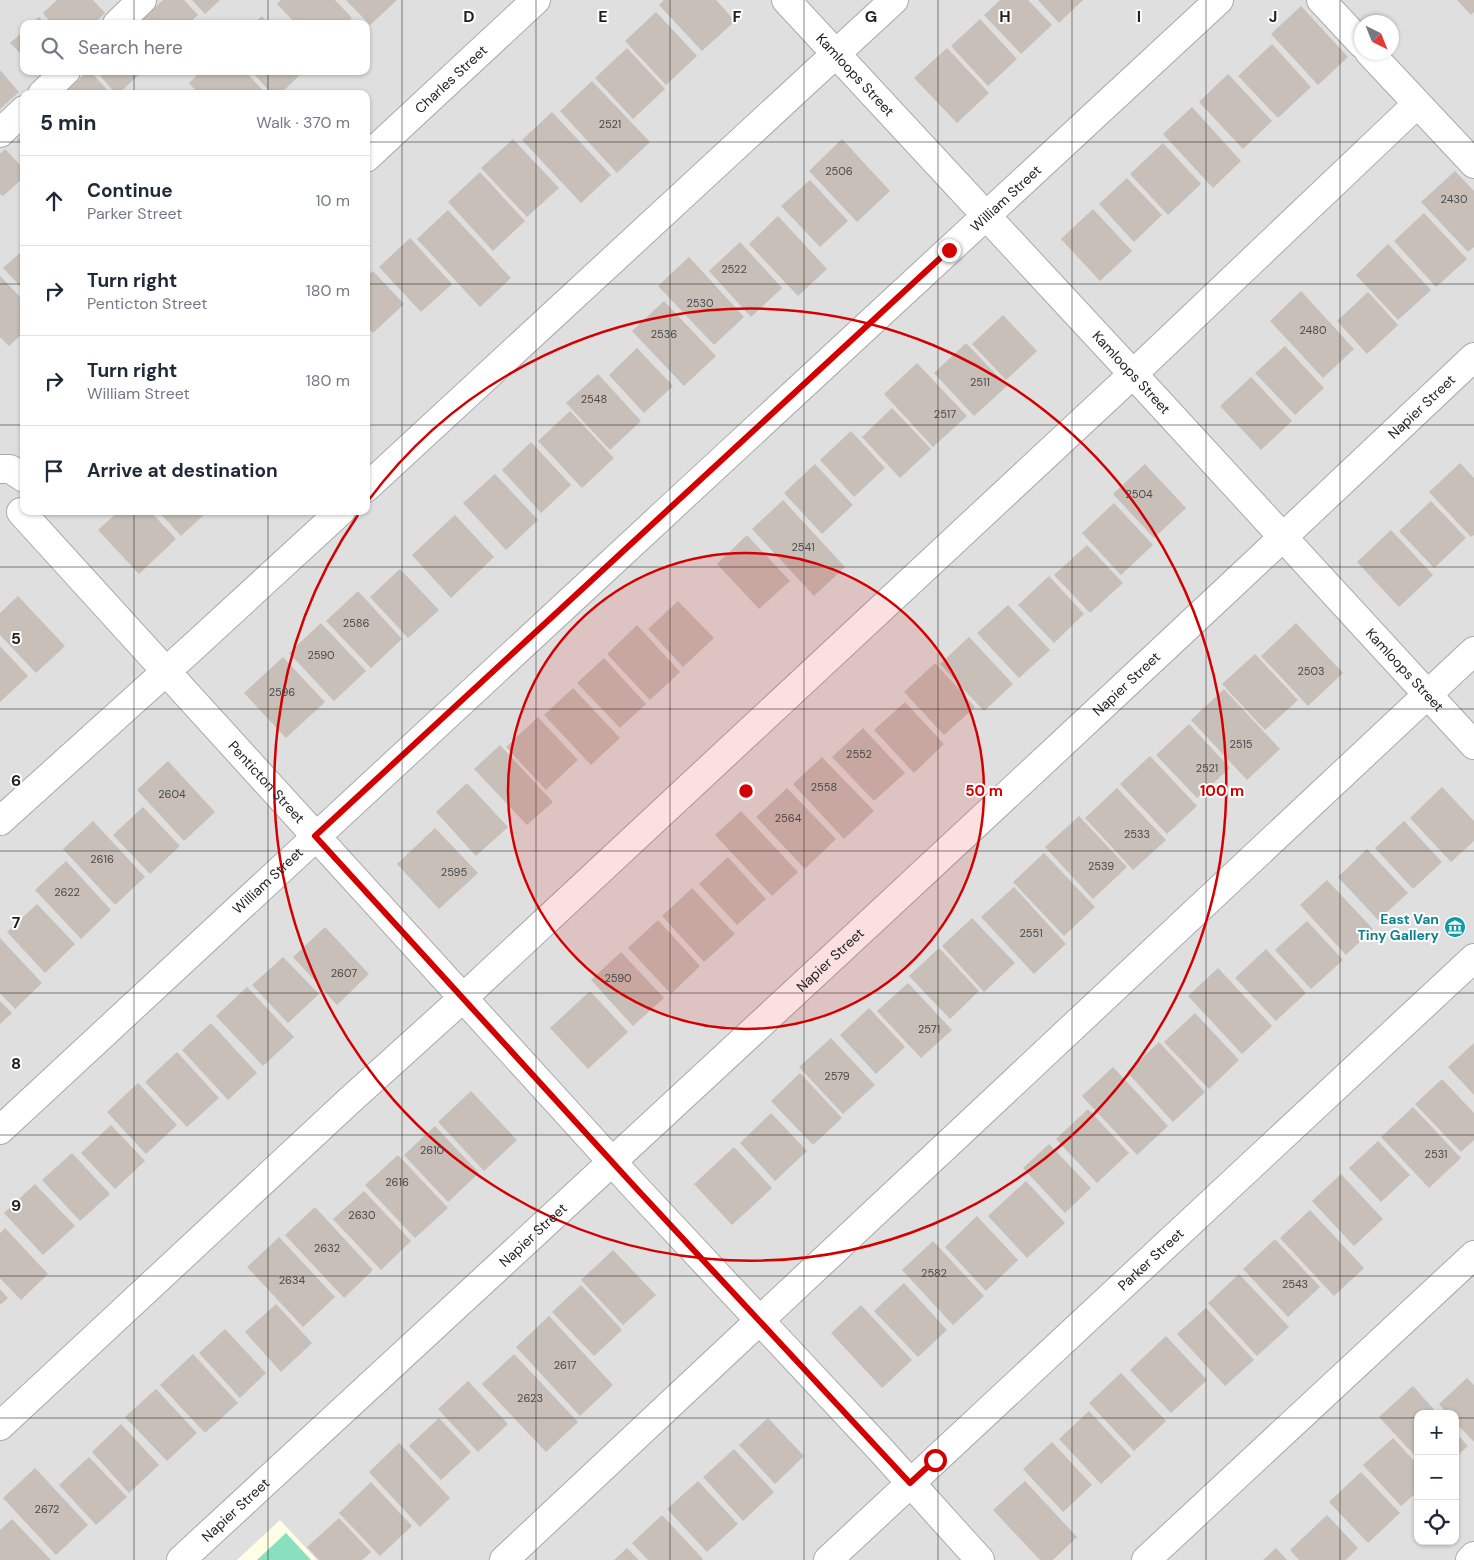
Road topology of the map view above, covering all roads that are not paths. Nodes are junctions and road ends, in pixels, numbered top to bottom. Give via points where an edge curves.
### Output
1 (142, 0) edge
2 (786, 0) edge
3 (894, 0) edge
4 (1219, 0) edge
5 (1321, 0) edge
6 (530, 2) edge
7 (121, 20) edge
8 (1354, 35) edge
9 (837, 55) junction
10 (1377, 60) edge
11 (62, 75) edge
12 (46, 90) edge
13 (1417, 104) junction
14 (20, 114) edge
15 (0, 133) edge
16 (370, 154) edge
17 (1474, 164) edge
18 (986, 216) junction
19 (1474, 357) edge
20 (1133, 374) junction
21 (0, 469) edge
22 (20, 475) edge
23 (370, 484) edge
24 (15, 513) edge
25 (337, 515) edge
26 (1284, 537) junction
27 (1474, 651) edge
28 (166, 672) junction
29 (1428, 695) junction
30 (1474, 745) edge
31 (0, 821) edge
32 (315, 836) junction
33 (1474, 958) edge
34 (464, 998) junction
35 (0, 1130) edge
36 (612, 1162) junction
37 (1474, 1255) edge
38 (760, 1322) junction
39 (0, 1426) edge
40 (910, 1483) junction
41 (1474, 1556) edge
42 (181, 1560) edge
43 (504, 1560) edge
44 (828, 1560) edge
45 (980, 1560) edge
46 (1146, 1560) edge
47 (1470, 1560) edge

1 - 7 street
2 - 9 street, Kamloops Street
3 - 9 street
4 - 18 street, William Street
5 - 8 street
6 - 16 street, Charles Street
9 - 18 street, Kamloops Street
9 - 23 street
10 - 13 street
11 - 12 street
13 - 17 street
13 - 20 street
14 - 15 street
18 - 20 street, Kamloops Street
18 - 32 street, William Street
19 - 26 street, Napier Street
20 - 26 street, Kamloops Street
20 - 34 street
21 - 22 street via 10,469
24 - 28 street, Penticton Street
25 - 28 street
26 - 29 street, Kamloops Street
26 - 36 street, Napier Street
27 - 29 street
28 - 31 street
28 - 32 street, Penticton Street
29 - 30 street, Kamloops Street
29 - 38 street
32 - 34 street, Penticton Street
32 - 35 street, William Street
33 - 40 street, Parker Street
34 - 36 street, Penticton Street
34 - 39 street via 348,1101
36 - 38 street, Penticton Street
36 - 42 street, Napier Street
37 - 46 street
38 - 40 street, Penticton Street
38 - 43 street
40 - 44 street, Parker Street
40 - 45 street, Penticton Street
41 - 47 street

